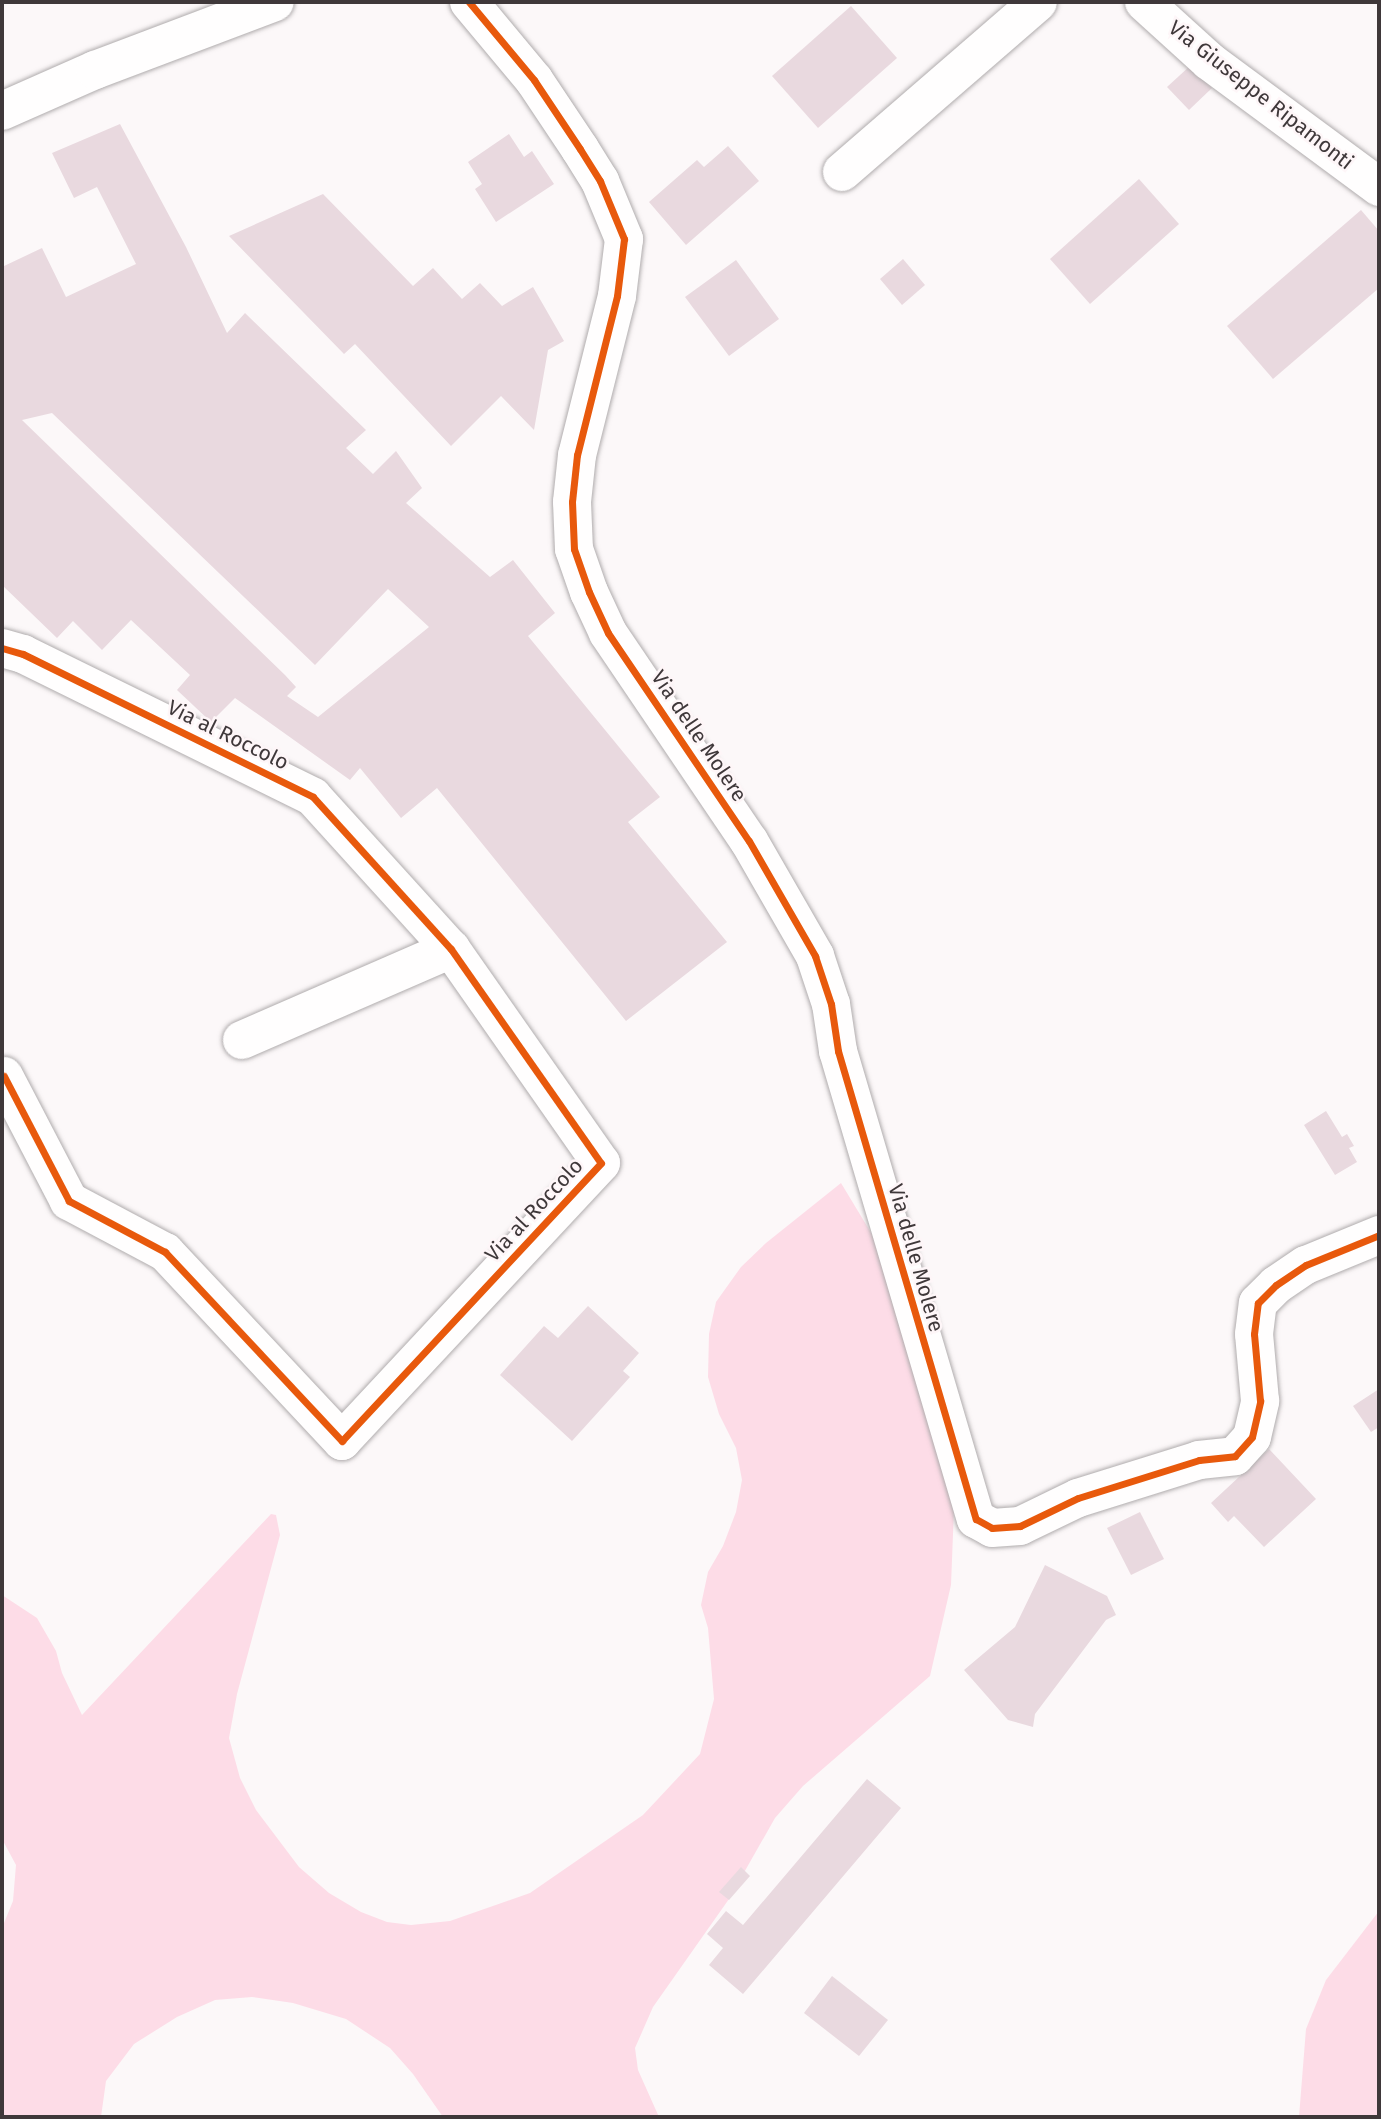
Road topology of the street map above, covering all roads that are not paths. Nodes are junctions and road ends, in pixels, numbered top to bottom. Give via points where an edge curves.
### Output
1 (275, 2) edge
2 (470, 2) edge
3 (1038, 2) edge
4 (1144, 2) edge
5 (2, 110) edge
6 (842, 172) dead end
7 (1379, 187) edge
8 (2, 648) edge
9 (451, 949) junction
10 (242, 1040) dead end
11 (4, 1076) dead end
12 (1379, 1235) edge

1 - 5 street
2 - 12 street, Via delle Molere via 534,80 600,181 624,239 617,296 577,455 574,549 608,633 742,830 814,956 973,1513 987,1527 1020,1526 1078,1498 1199,1460 1235,1455 1257,1424 1260,1401 1254,1334 1258,1303 1276,1284 1306,1265
3 - 6 street
4 - 7 street, Via Giuseppe Ripamonti via 1209,61
8 - 9 street, Via al Roccolo via 23,654 313,797
9 - 10 street
9 - 11 street, Via al Roccolo via 601,1163 342,1441 165,1252 69,1201

